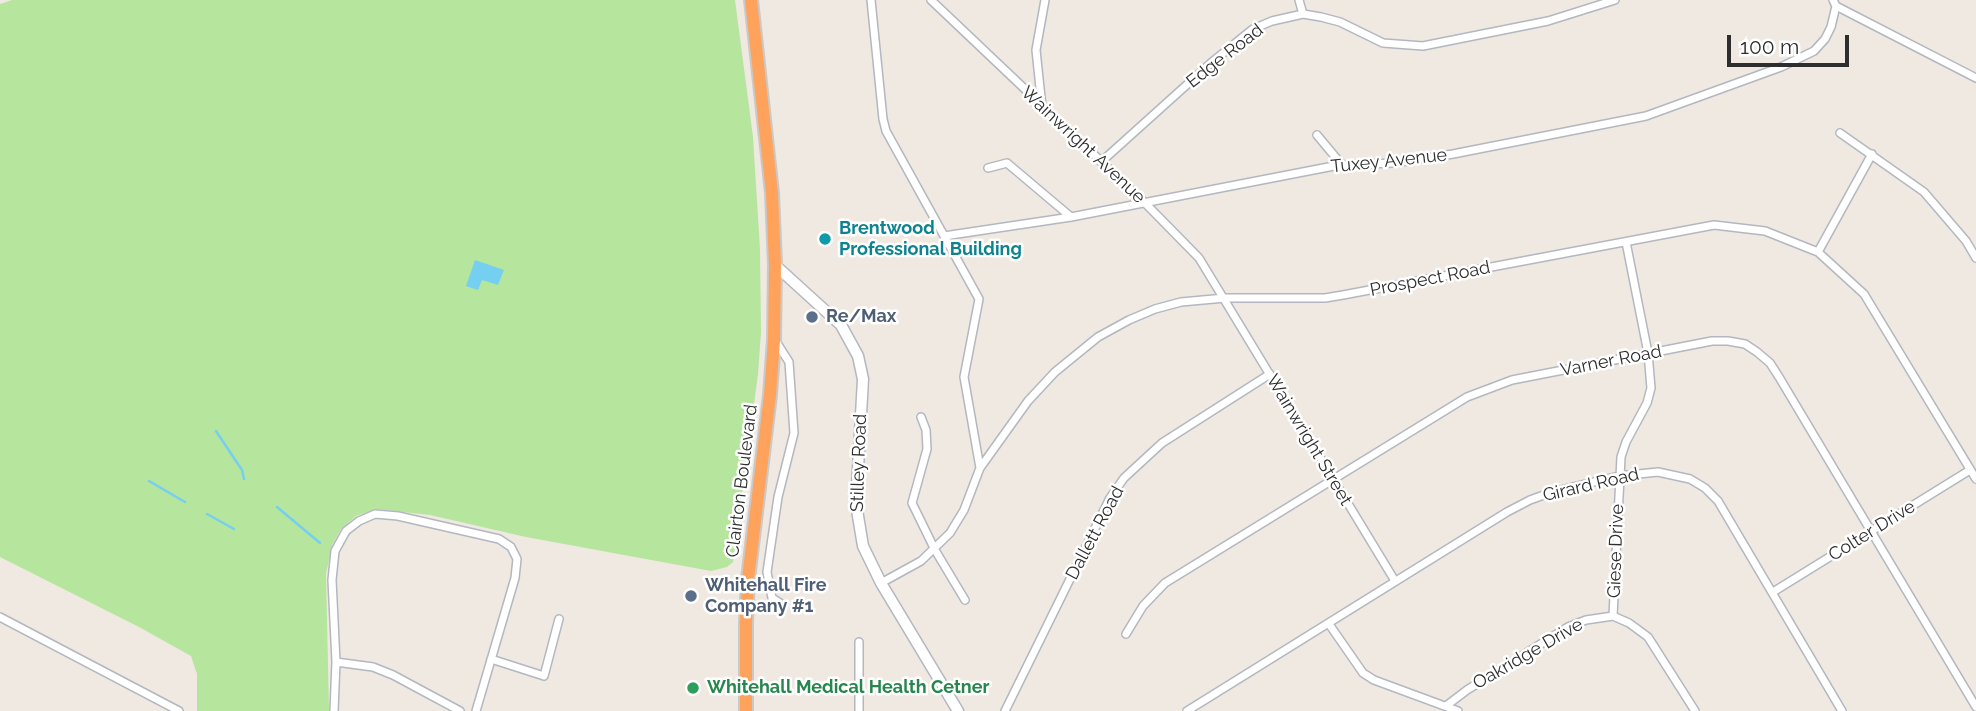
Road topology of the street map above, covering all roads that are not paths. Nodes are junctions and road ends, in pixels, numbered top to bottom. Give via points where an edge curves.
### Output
1 (751, 0) edge
2 (871, 0) edge
3 (931, 0) edge
4 (1045, 0) edge
5 (1299, 0) edge
6 (1615, 0) edge
7 (1835, 3) edge
8 (1303, 14) junction
9 (1976, 78) edge
10 (1042, 107) junction
11 (1840, 133) dead end
12 (1317, 135) dead end
13 (1872, 154) junction
14 (1101, 162) junction
15 (1342, 164) junction
16 (988, 168) dead end
17 (1145, 203) junction
18 (1071, 217) junction
19 (944, 236) junction
20 (1626, 242) junction
21 (1818, 252) junction
22 (1976, 258) edge
23 (775, 265) junction
24 (1225, 298) junction
25 (774, 340) junction
26 (1648, 353) junction
27 (1270, 374) junction
28 (921, 417) dead end
29 (980, 468) junction
30 (1970, 470) junction
31 (1619, 476) junction
32 (1976, 479) edge
33 (1333, 480) junction
34 (1871, 532) junction
35 (935, 550) junction
36 (1395, 581) junction
37 (881, 583) junction
38 (1773, 592) junction
39 (965, 600) dead end
40 (780, 604) dead end
41 (0, 617) edge
42 (1614, 617) junction
43 (559, 619) dead end
44 (1329, 624) junction
45 (1126, 634) dead end
46 (859, 642) dead end
47 (491, 659) junction
48 (336, 662) junction
49 (1446, 706) junction
50 (1976, 707) edge
51 (179, 711) edge
52 (334, 711) edge
53 (460, 711) edge
54 (476, 711) edge
55 (747, 711) edge
56 (859, 711) edge
57 (957, 711) edge
58 (1005, 711) edge
59 (1187, 711) edge
60 (1458, 711) edge
61 (1695, 711) edge
62 (1842, 711) edge

1 - 23 highway, Clairton Boulevard via 772,193
2 - 19 street via 886,131
3 - 10 street, Wainwright Avenue
4 - 10 street via 1037,50
5 - 8 street
6 - 8 street, Edge Road via 1548,21 1423,46 1383,43 1340,22
7 - 9 street
7 - 15 street, Tuxey Avenue via 1831,27 1814,51 1646,116 1413,160
8 - 14 street, Edge Road via 1253,29
10 - 14 street, Wainwright Avenue
11 - 13 street
12 - 15 street
13 - 21 street
13 - 22 street via 1924,192
14 - 17 street, Wainwright Avenue
15 - 17 street, Tuxey Avenue
16 - 18 street via 1007,163
17 - 18 street, Tuxey Avenue
17 - 24 street, Wainwright Avenue via 1199,258
18 - 19 street, Tuxey Avenue
19 - 29 street via 979,299 964,377
20 - 21 street, Prospect Road via 1714,225 1765,231
20 - 24 street, Prospect Road via 1325,298
20 - 26 street, Giese Drive
21 - 30 street, Prospect Road via 1864,294
23 - 25 highway, Clairton Boulevard
23 - 37 street, Stilley Road via 841,326 858,356 863,379 856,504 863,546
24 - 27 street, Wainwright Street
24 - 29 street, Prospect Road via 1155,309 1098,337 1028,401
25 - 40 street, Clairton Boulevard via 789,362 794,433 778,497 767,572 772,598
25 - 55 highway, Clairton Boulevard via 748,579
26 - 31 street, Giese Drive via 1651,388 1626,442
26 - 33 street, Varner Road via 1488,387
26 - 34 street, Varner Road via 1712,341 1745,344 1757,352 1779,377
27 - 33 street, Wainwright Street
27 - 58 street, Dallett Road via 1162,443 1124,478
28 - 35 street via 927,449 912,503
29 - 35 street, Prospect Road via 964,510
30 - 32 street, Prospect Road
30 - 34 street, Colter Drive
31 - 36 street, Girard Road via 1530,500
31 - 38 street, Girard Road via 1658,472 1690,479 1705,488 1730,518
31 - 42 street, Giese Drive
33 - 36 street, Wainwright Street
33 - 45 street, Varner Road via 1165,583 1147,600
34 - 38 street, Colter Drive
34 - 50 street, Varner Road
35 - 37 street, Prospect Road
35 - 39 street
36 - 44 street, Girard Road
37 - 57 street, Stilley Road
38 - 62 street, Girard Road
41 - 51 street
42 - 49 street, Oakridge Drive via 1600,616 1568,627
42 - 61 street via 1648,637
43 - 47 street via 544,676
44 - 49 street via 1363,673
44 - 59 street, Girard Road
46 - 56 street
47 - 48 street via 515,578 517,559 511,547 499,539 375,514 346,531 335,551
47 - 54 street
48 - 52 street
48 - 53 street via 373,667
49 - 60 street

